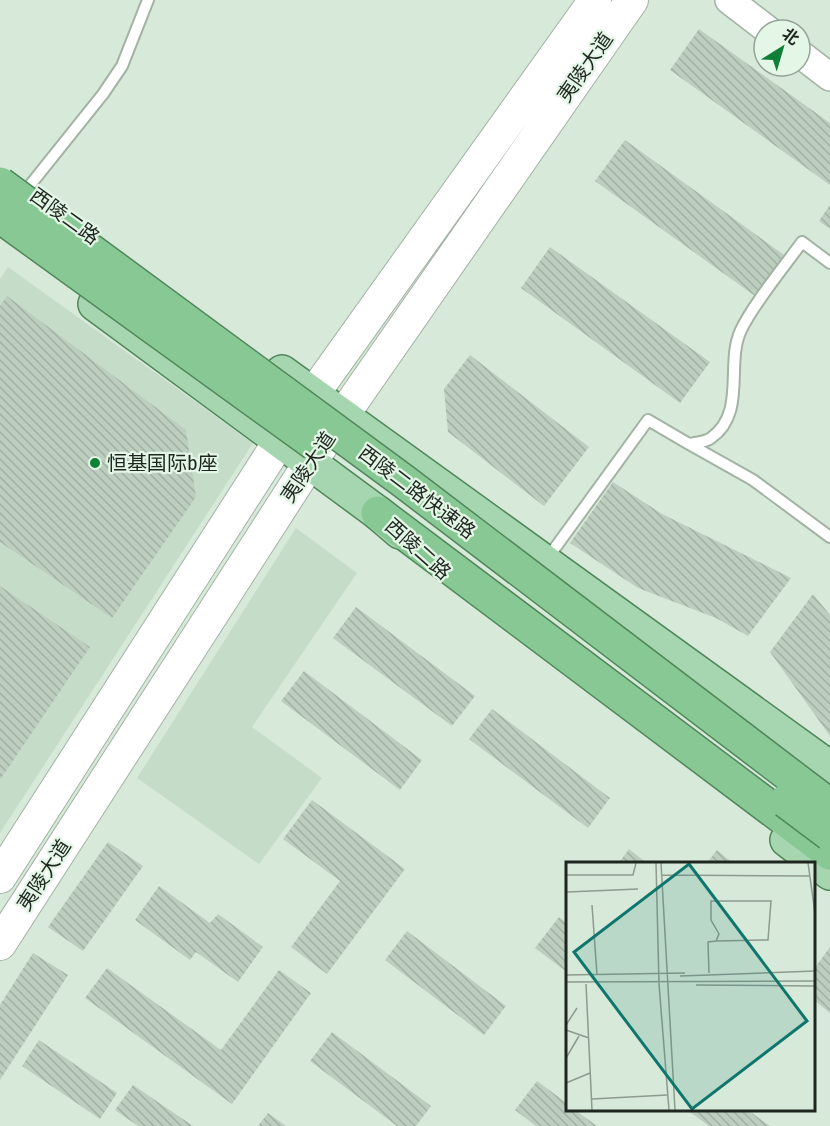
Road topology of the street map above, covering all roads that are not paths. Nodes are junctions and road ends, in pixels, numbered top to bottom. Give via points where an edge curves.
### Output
1 (148, 0) edge
2 (595, 0) edge
3 (632, 0) edge
4 (729, 0) edge
5 (752, 18) edge
6 (812, 63) edge
7 (830, 77) edge
8 (0, 170) edge
9 (13, 186) edge
10 (0, 216) edge
11 (0, 233) edge
12 (830, 263) edge
13 (312, 393) junction
14 (343, 415) junction
15 (279, 442) junction
16 (689, 444) junction
17 (309, 464) junction
18 (402, 480) junction
19 (378, 513) junction
20 (830, 537) edge
21 (545, 562) junction
22 (830, 768) edge
23 (830, 791) edge
24 (830, 807) edge
25 (830, 834) edge
26 (830, 854) edge
27 (830, 873) edge
28 (0, 877) edge
29 (0, 944) edge

1 - 9 lane via 122,66 103,94
2 - 13 main road, 夷陵大道
3 - 14 main road, 夷陵大道
4 - 5 street
6 - 7 street
8 - 9 main road, 西陵二路
9 - 13 main road, 西陵二路
9 - 18 highway, 西陵二路快速路, bridge
10 - 25 highway, 西陵二路快速路, bridge via 390,498
11 - 15 main road, 西陵二路
12 - 16 lane via 802,242 741,330 733,360 736,386 727,419 711,438
13 - 14 main road, 西陵二路
13 - 15 main road, 夷陵大道
14 - 17 main road, 夷陵大道
14 - 21 main road, 西陵二路
15 - 17 main road, 西陵二路
15 - 28 main road, 夷陵大道
16 - 20 lane via 753,480
16 - 21 lane via 648,420
17 - 19 main road, 西陵二路
17 - 29 main road, 夷陵大道
18 - 23 highway, bridge via 468,513
18 - 24 highway, 西陵二路快速路, bridge
19 - 26 highway
19 - 27 main road, 西陵二路 via 508,628
21 - 22 main road, 西陵二路

